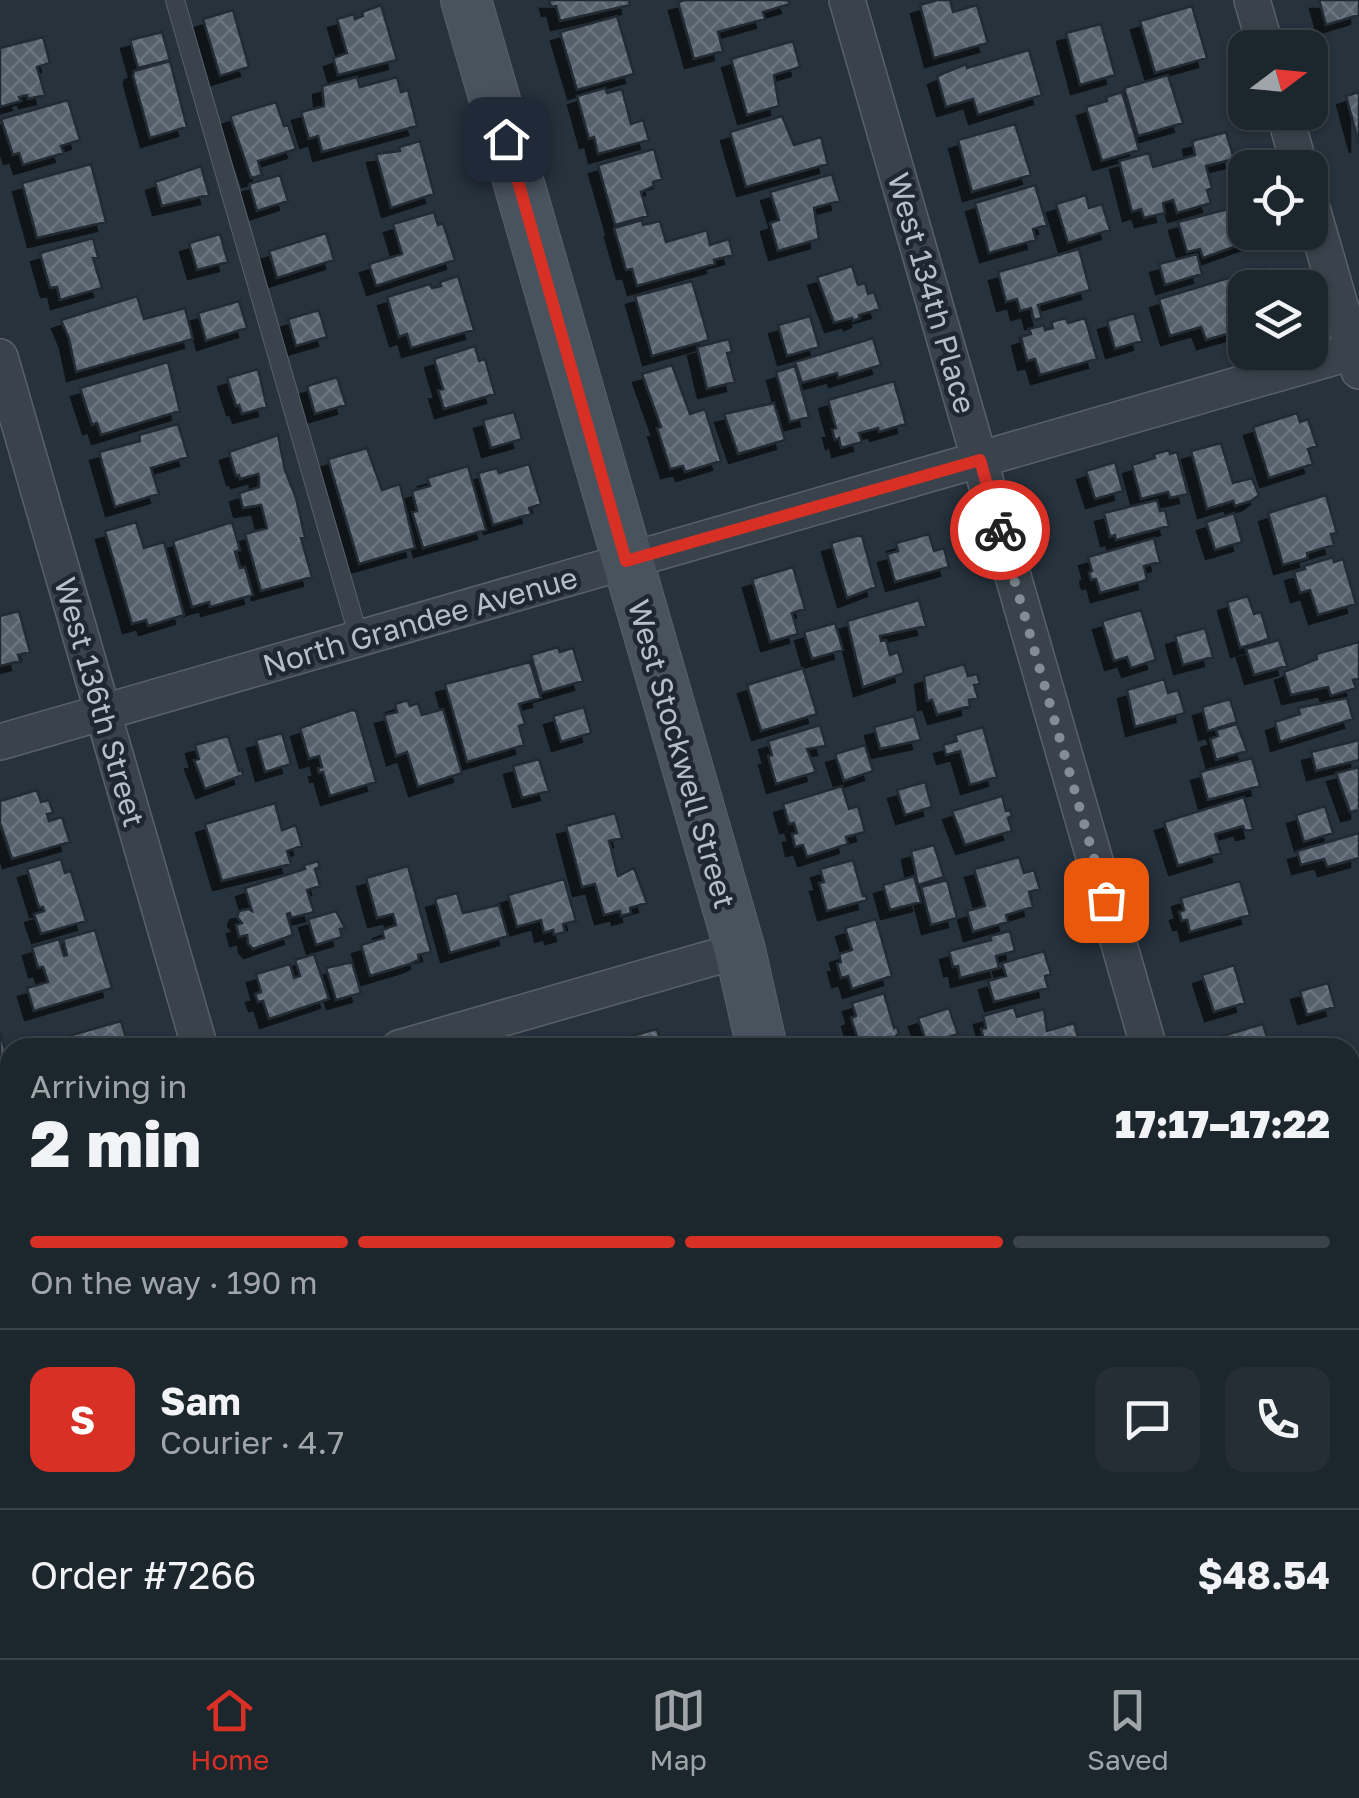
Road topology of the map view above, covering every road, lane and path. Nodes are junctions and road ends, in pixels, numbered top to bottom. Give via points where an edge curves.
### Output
1 (175, 0) edge
2 (466, 0) edge
3 (847, 0) edge
4 (1252, 0) edge
5 (1261, 30) edge
6 (1325, 250) edge
7 (0, 357) edge
8 (1357, 358) edge
9 (980, 460) junction
10 (626, 561) junction
11 (359, 638) junction
12 (103, 712) junction
13 (0, 742) edge
14 (740, 950) junction
15 (197, 1038) edge
16 (434, 1038) edge
17 (760, 1038) edge
18 (1146, 1038) edge

1 - 11 lane
2 - 10 street, West Stockwell Street
3 - 9 street, West 134th Place
4 - 5 street
6 - 8 street
7 - 12 street, West 136th Street
8 - 9 street, North Grandee Avenue
9 - 10 street, North Grandee Avenue
9 - 18 street, West 134th Place
10 - 11 street, North Grandee Avenue
10 - 14 street, West Stockwell Street
11 - 12 street, North Grandee Avenue
12 - 13 street, North Grandee Avenue
12 - 15 street, West 136th Street
14 - 16 street
14 - 17 street, West Stockwell Street

